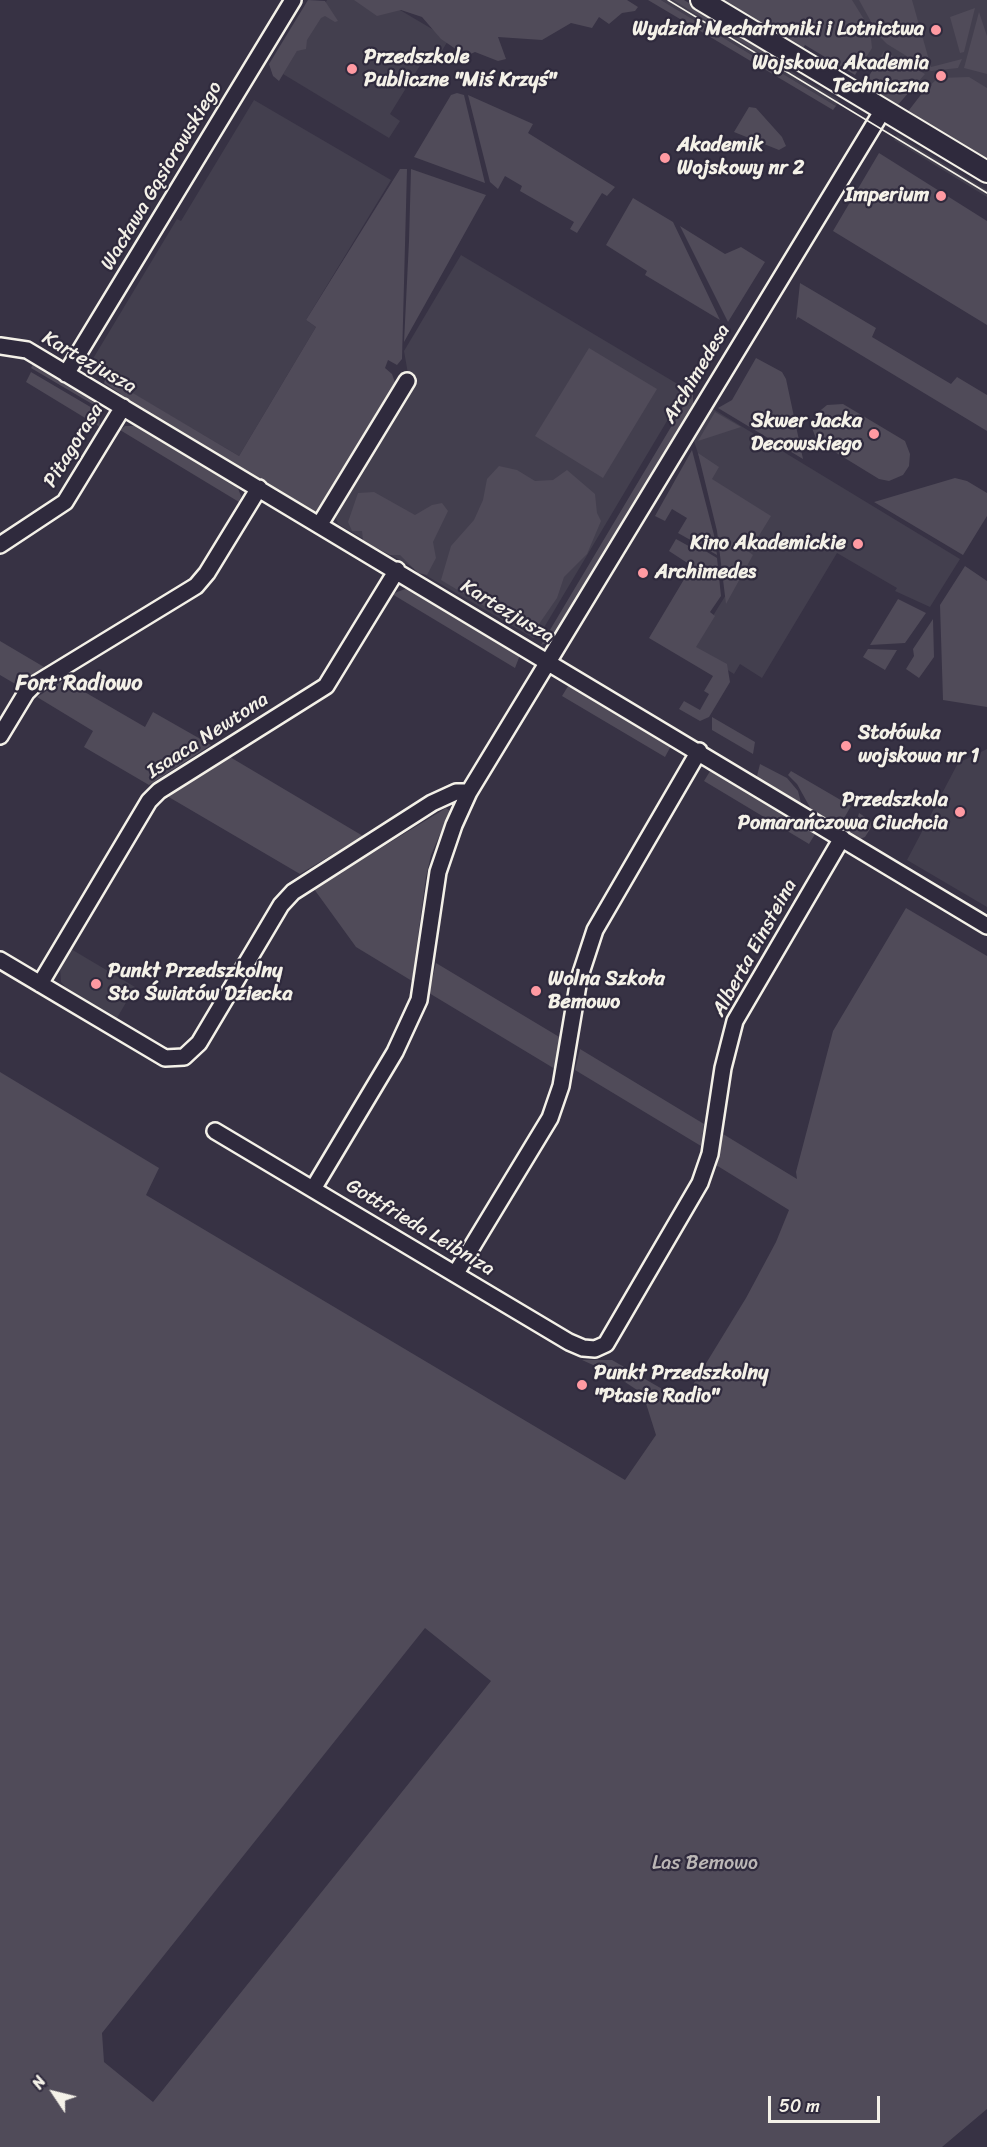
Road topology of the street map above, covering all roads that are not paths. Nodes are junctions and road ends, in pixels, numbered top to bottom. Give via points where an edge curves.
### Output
1 (293, 0) edge
2 (701, 0) edge
3 (883, 110) junction
4 (987, 172) edge
5 (0, 346) edge
6 (66, 374) junction
7 (407, 381) dead end
8 (123, 407) junction
9 (259, 488) junction
10 (320, 524) junction
11 (0, 545) edge
12 (397, 570) junction
13 (549, 662) junction
14 (0, 736) edge
15 (699, 751) junction
16 (469, 792) junction
17 (842, 838) junction
18 (987, 926) edge
19 (0, 960) edge
20 (40, 984) junction
21 (215, 1131) dead end
22 (312, 1189) junction
23 (456, 1273) junction
24 (606, 1344) joint

1 - 6 street, Wacława Gąsiorowskiego
2 - 3 street
3 - 4 street
3 - 13 street, Archimedesa
5 - 6 street, Kartezjusza via 27,350
6 - 8 street, Kartezjusza
7 - 10 street
8 - 9 street, Kartezjusza
8 - 11 street, Pitagorasa via 65,502
9 - 10 street, Kartezjusza
9 - 14 street via 196,586 34,686
10 - 12 street, Kartezjusza
12 - 13 street, Kartezjusza
12 - 20 street, Isaaca Newtona via 326,686 149,801
13 - 15 street, Kartezjusza
13 - 16 street, Archimedesa
15 - 17 street, Kartezjusza
15 - 23 street via 595,930 579,979 561,1086 550,1118
16 - 20 street via 456,792 432,803 293,892 281,905 191,1052 171,1058
16 - 22 street, Archimedesa via 438,872 415,1008 395,1052
17 - 18 street, Kartezjusza
17 - 24 street, Alberta Einsteina via 735,1021 706,1169
19 - 20 street
21 - 22 street, Gottfrieda Leibniza
22 - 23 street, Gottfrieda Leibniza
23 - 24 street, Gottfrieda Leibniza via 569,1342 595,1349

